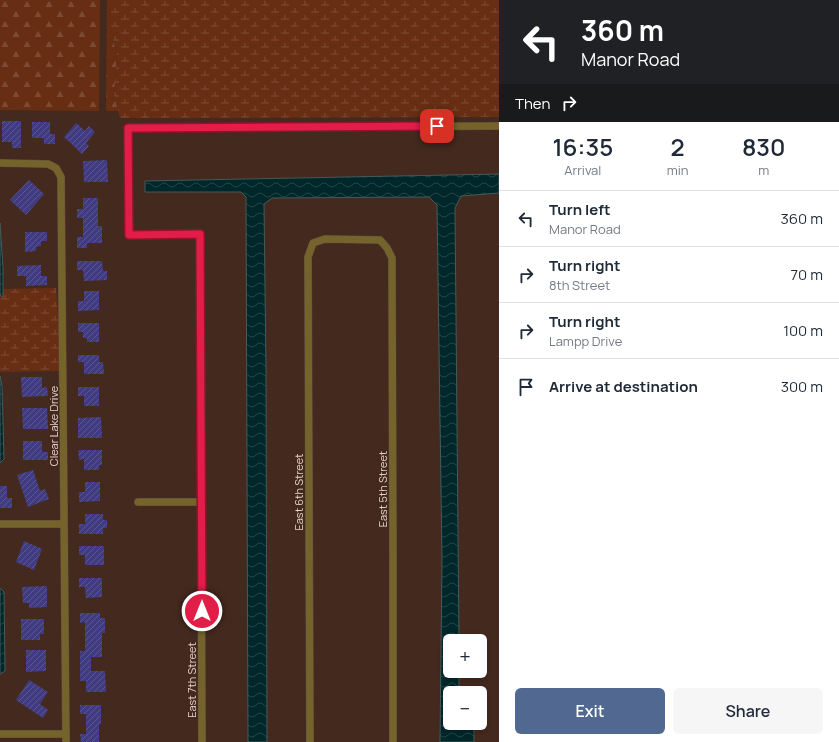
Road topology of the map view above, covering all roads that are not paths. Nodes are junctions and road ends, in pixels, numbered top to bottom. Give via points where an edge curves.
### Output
1 (499, 126) edge
2 (0, 163) edge
3 (62, 163) dead end
4 (56, 168) junction
5 (313, 243) joint
6 (138, 502) dead end
7 (201, 502) junction
8 (0, 524) edge
9 (64, 524) junction
10 (0, 734) edge
11 (66, 734) junction
12 (66, 742) edge
13 (202, 742) edge
14 (310, 742) edge
15 (393, 742) edge

1 - 7 street, East 7th Street via 128,128 129,235 200,234
2 - 4 street via 48,164
3 - 4 street
4 - 9 street, Clear Lake Drive via 62,181
5 - 14 street, East 6th Street via 308,257
5 - 15 street, East 5th Street via 325,239 380,240 392,258
6 - 7 street
7 - 13 street, East 7th Street
8 - 9 street
9 - 11 street, Clear Lake Drive
10 - 11 street
11 - 12 street, Clear Lake Drive

